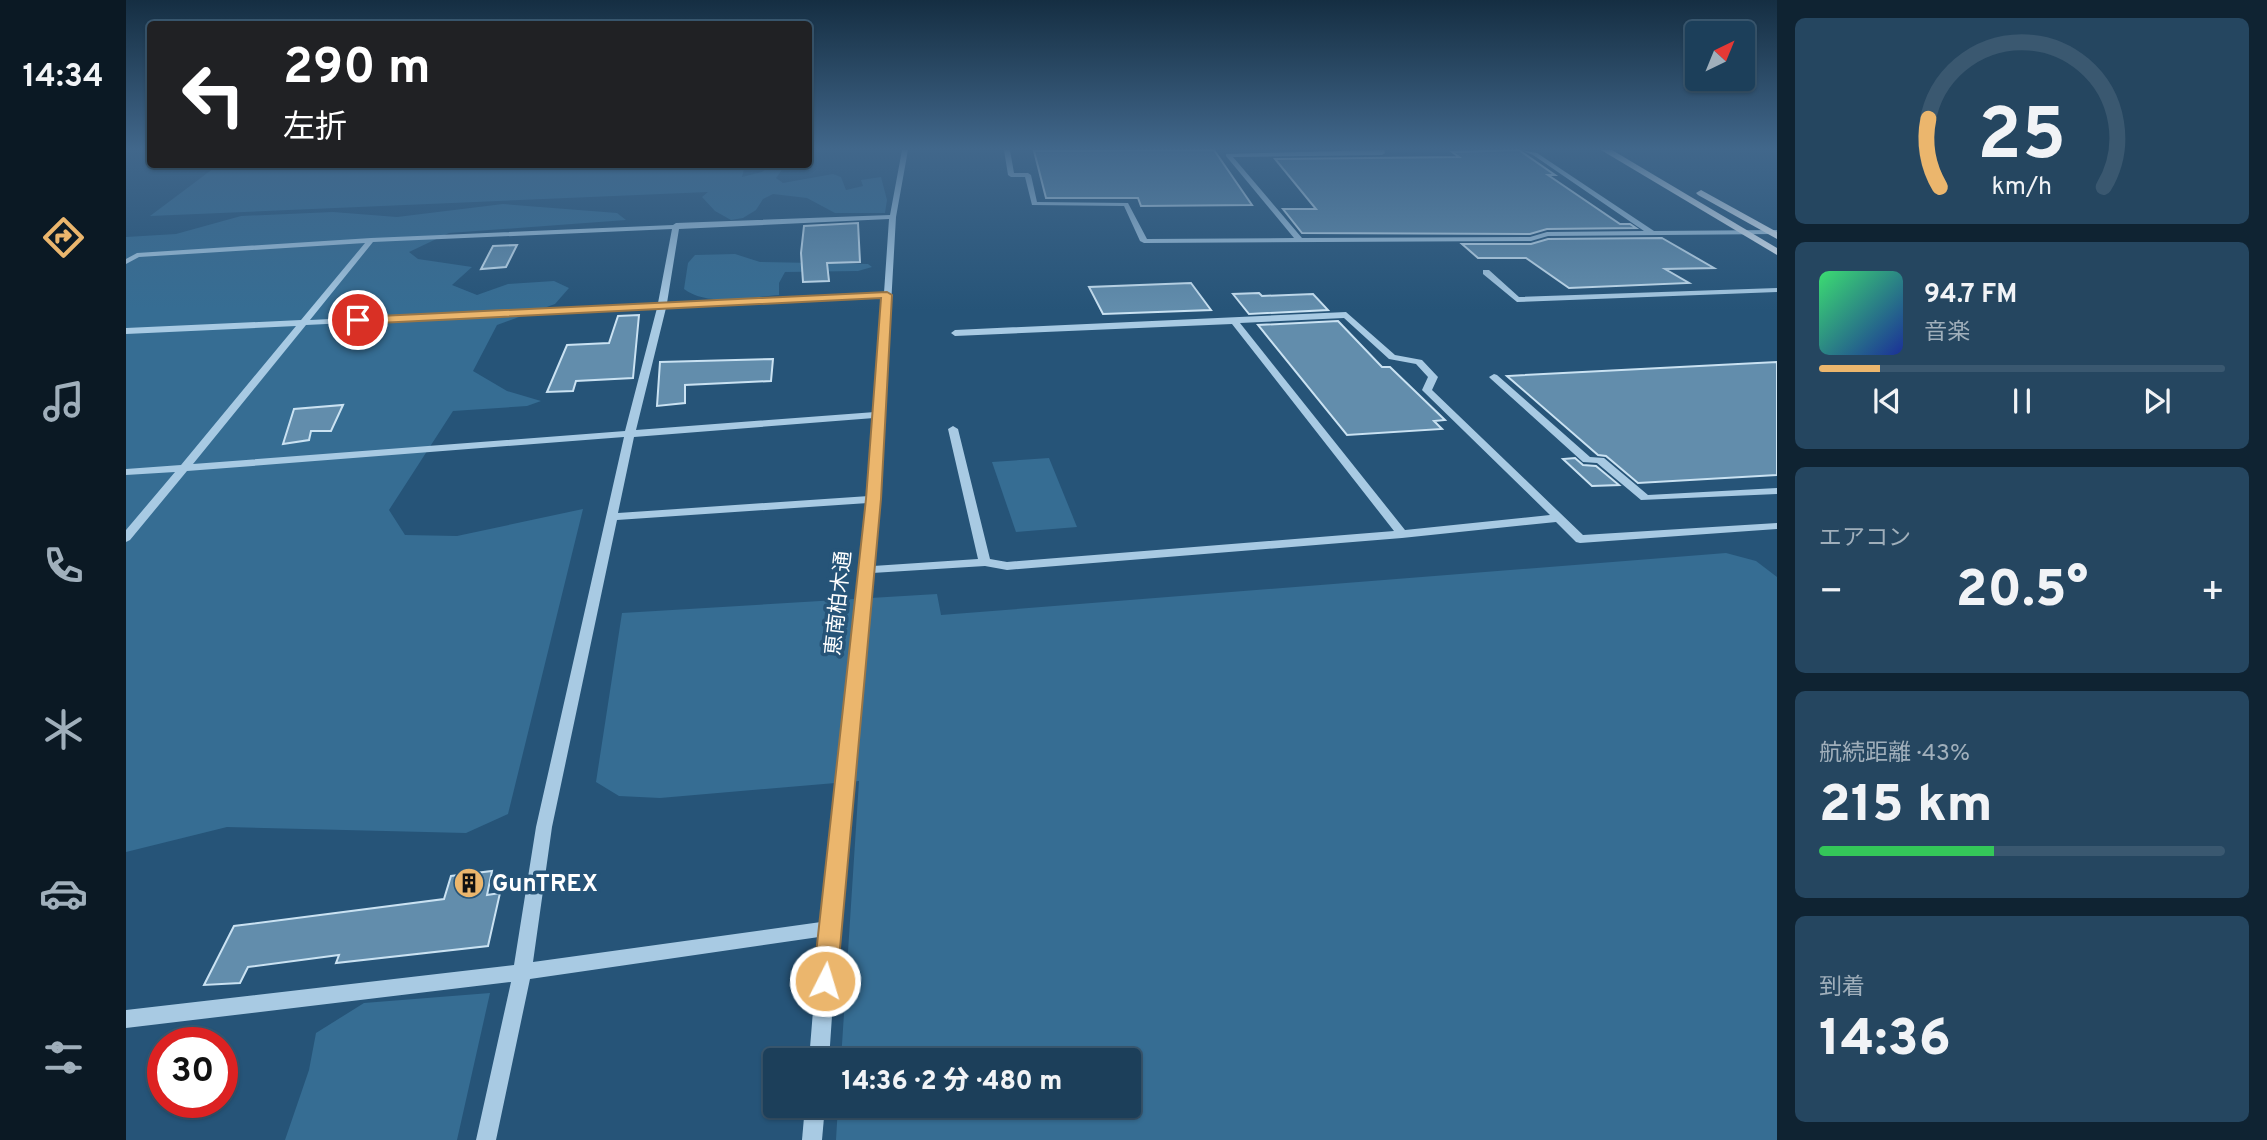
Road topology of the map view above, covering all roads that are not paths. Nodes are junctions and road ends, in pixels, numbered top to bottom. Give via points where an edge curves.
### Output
1 (895, 203) edge
2 (1034, 203) edge
3 (1268, 203) edge
4 (1608, 203) edge
5 (1694, 203) edge
6 (1720, 203) edge
7 (893, 216) junction
8 (676, 225) junction
9 (1742, 232) junction
10 (1652, 233) junction
11 (1774, 233) edge
12 (371, 240) junction
13 (1300, 240) junction
14 (1777, 252) edge
15 (126, 262) edge
16 (1486, 272) dead end
17 (1777, 290) edge
18 (887, 295) junction
19 (662, 306) junction
20 (1234, 321) junction
21 (303, 323) junction
22 (126, 331) edge
23 (956, 333) dead end
24 (1494, 377) dead end
25 (880, 415) junction
26 (953, 429) dead end
27 (630, 433) junction
28 (181, 469) junction
29 (126, 472) edge
30 (1777, 491) edge
31 (874, 499) junction
32 (611, 517) junction
33 (1559, 519) junction
34 (1777, 526) edge
35 (1402, 534) junction
36 (126, 538) edge
37 (985, 562) junction
38 (865, 570) junction
39 (829, 928) junction
40 (522, 972) junction
41 (126, 1019) edge
42 (820, 1048) edge
43 (814, 1118) edge
44 (486, 1140) edge
45 (812, 1140) edge

1 - 7 street, 恵南柏木通
2 - 13 street via 1126,204 1144,241
3 - 13 street
4 - 10 street
5 - 9 main road
6 - 11 main road
7 - 8 street
7 - 18 street, 恵南柏木通
8 - 12 street
8 - 19 street
9 - 10 street
9 - 11 street
9 - 14 main road
10 - 13 street via 1547,234 1531,239
12 - 15 street via 136,255
12 - 21 street
16 - 17 street via 1517,300
18 - 19 street
18 - 25 street, 恵南柏木通
19 - 21 street
19 - 27 street
20 - 23 street
20 - 33 street via 1346,315 1392,357 1419,362 1433,377 1427,390
20 - 35 street
21 - 22 street
21 - 28 street
24 - 30 street via 1587,460 1601,460 1645,498
25 - 27 street
25 - 31 street, 恵南柏木通
26 - 37 street
27 - 28 street
27 - 32 street
28 - 29 street
28 - 36 street
31 - 32 street
31 - 38 street, 恵南柏木通
32 - 40 street via 544,827
33 - 34 street via 1580,539
33 - 35 street
35 - 37 street via 1007,566
37 - 38 street
38 - 39 street, 恵南柏木通
39 - 40 street
39 - 42 street, 恵南柏木通
40 - 41 street
40 - 44 street
43 - 45 street

